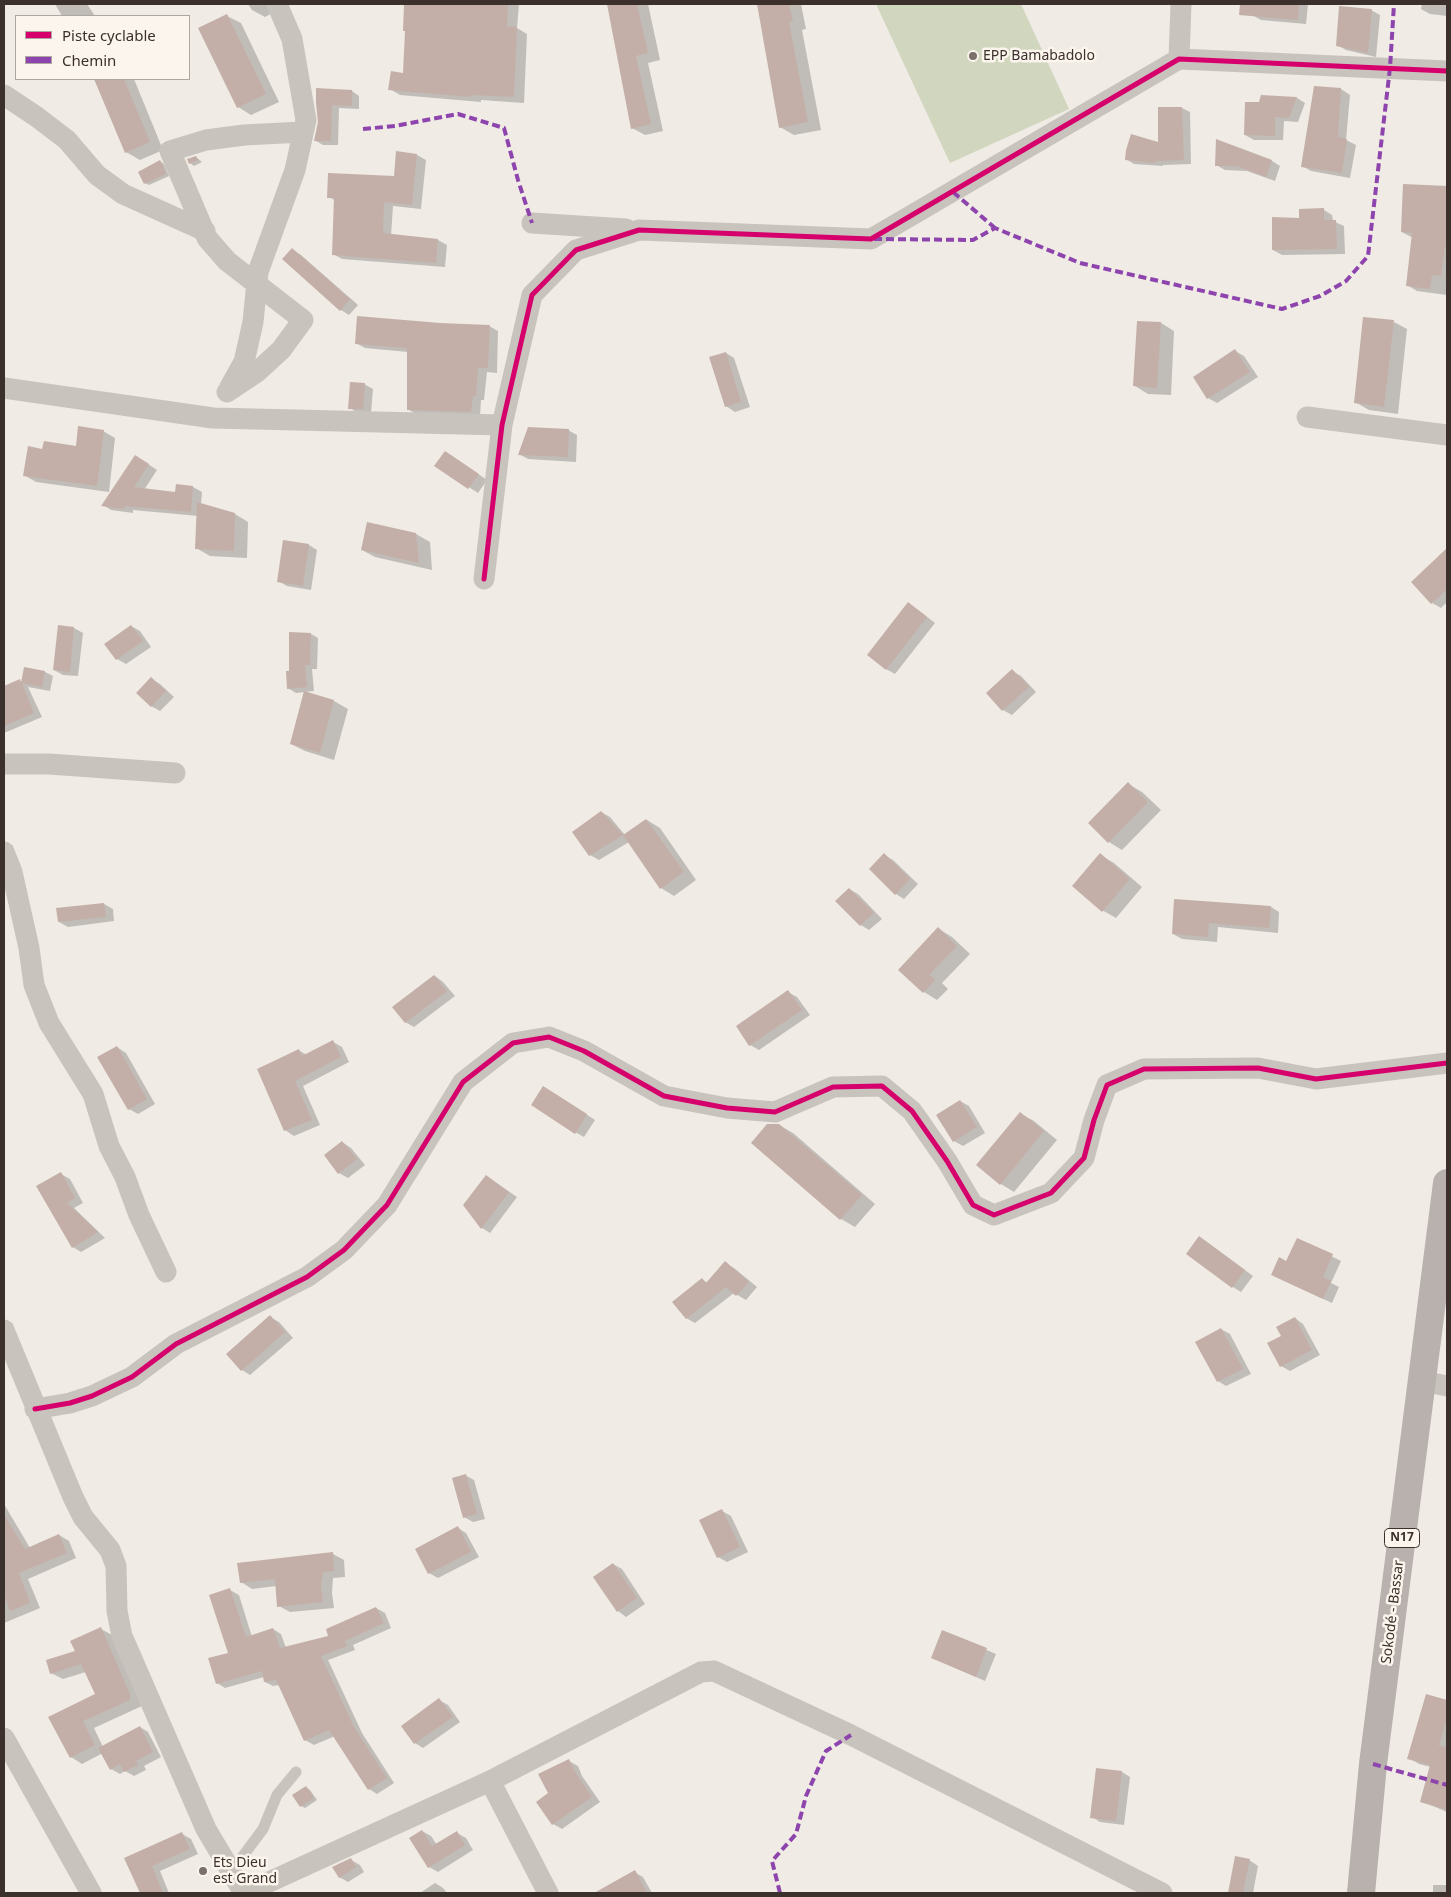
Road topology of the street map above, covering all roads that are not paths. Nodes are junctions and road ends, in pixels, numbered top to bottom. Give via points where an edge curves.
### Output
1 (277, 4) edge
2 (1181, 4) edge
3 (1179, 59) junction
4 (1447, 70) edge
5 (4, 95) edge
6 (303, 132) junction
7 (532, 223) dead end
8 (639, 230) junction
9 (204, 231) junction
10 (257, 284) junction
11 (4, 388) edge
12 (227, 392) junction
13 (1307, 417) dead end
14 (213, 418) junction
15 (502, 425) junction
16 (1447, 435) edge
17 (484, 579) dead end
18 (4, 764) edge
19 (175, 773) dead end
20 (4, 852) edge
21 (1447, 1063) edge
22 (1447, 1183) edge
23 (166, 1272) dead end
24 (1441, 1281) edge
25 (4, 1330) edge
26 (1435, 1384) edge
27 (36, 1409) junction
28 (4, 1738) edge
29 (296, 1772) dead end
30 (490, 1781) junction
31 (231, 1872) junction
32 (91, 1893) edge
33 (244, 1893) edge
34 (548, 1893) edge
35 (1162, 1893) edge
36 (1361, 1893) edge

1 - 6 street via 292,40 306,120
2 - 3 street
3 - 4 street
3 - 8 street via 871,239
5 - 9 street via 67,140 97,175 124,194
6 - 9 street via 206,140 170,151
6 - 10 street via 295,170 258,272
7 - 8 street
8 - 15 street via 576,250 532,294
9 - 10 street via 227,261
10 - 12 street via 244,362
10 - 12 street via 302,320 281,350 257,372
11 - 14 street
12 - 14 street
13 - 16 street
14 - 15 street
15 - 17 street
18 - 19 street
20 - 23 street via 12,872 34,985 49,1023 93,1094 109,1146
21 - 27 street via 1316,1079 1258,1068 1144,1069 1107,1085 1084,1158 1051,1193 994,1215 973,1205 912,1111 882,1086 833,1087 776,1112 727,1108 664,1096 584,1051 549,1037 513,1044 463,1082 387,1205 344,1250 307,1277 176,1344 132,1377 92,1396
22 - 24 main road, Sokodé - Bassar / N17
24 - 26 main road, Sokodé - Bassar / N17
25 - 27 street
26 - 36 main road, Sokodé - Bassar / N17 via 1374,1764
27 - 31 street via 83,1517 110,1550 116,1566 117,1611 122,1636 206,1829
28 - 32 street
29 - 31 lane via 277,1795 263,1829
30 - 33 street
30 - 34 street
30 - 35 street via 701,1672 714,1671 851,1735
31 - 33 street

